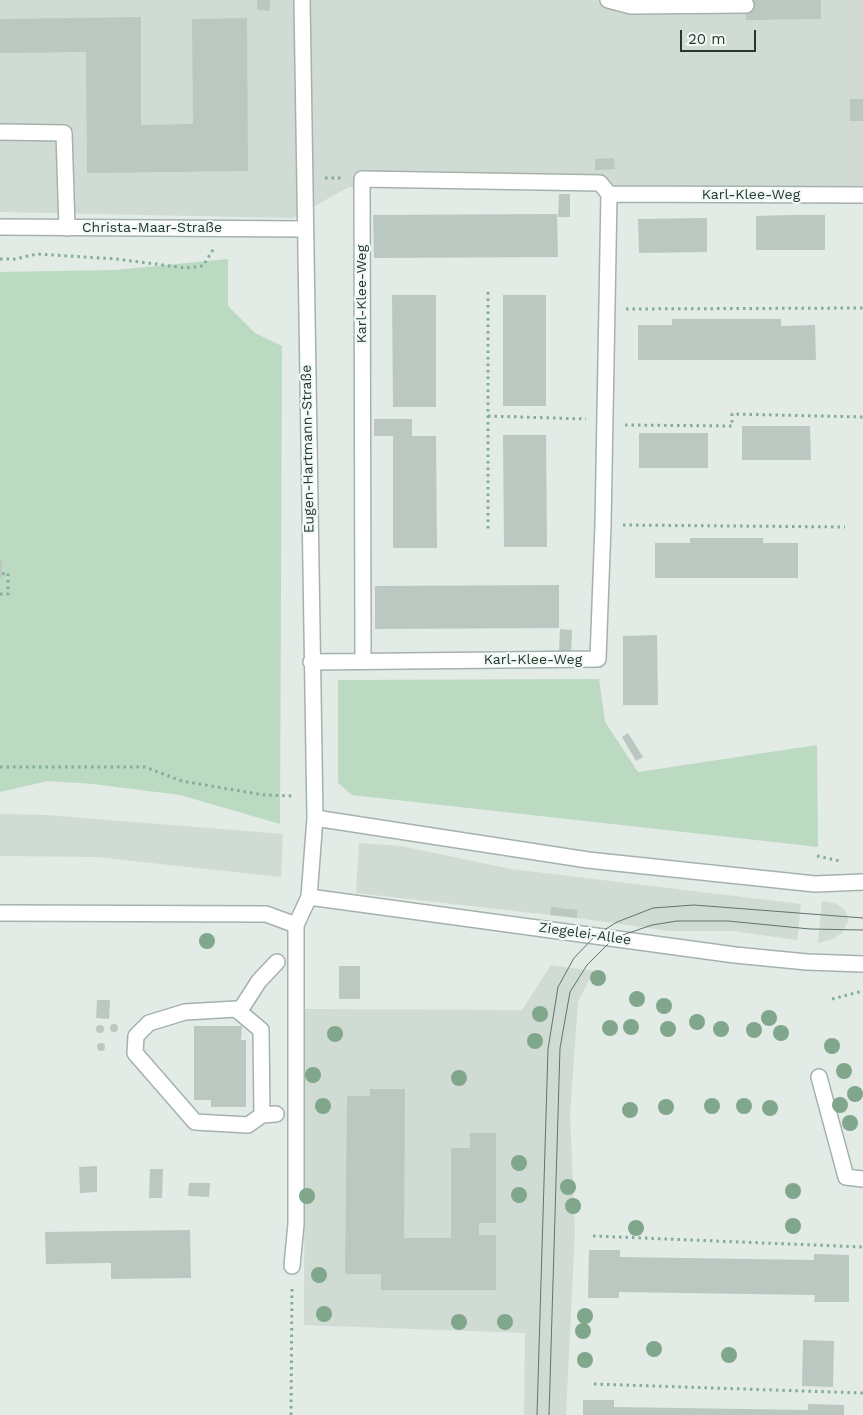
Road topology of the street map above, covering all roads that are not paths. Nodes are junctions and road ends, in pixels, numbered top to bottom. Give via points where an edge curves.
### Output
1 (302, 0) edge
2 (608, 0) edge
3 (746, 4) dead end
4 (0, 132) edge
5 (609, 194) junction
6 (863, 195) edge
7 (0, 227) edge
8 (67, 228) junction
9 (304, 229) junction
10 (363, 661) junction
11 (311, 662) junction
12 (315, 818) junction
13 (863, 882) edge
14 (309, 897) junction
15 (0, 913) edge
16 (296, 925) junction
17 (277, 962) dead end
18 (863, 964) edge
19 (239, 1012) junction
20 (819, 1077) dead end
21 (863, 1178) edge
22 (292, 1266) road end

1 - 9 street, Eugen-Hartmann-Straße
2 - 3 street via 631,6
4 - 8 street via 64,133
5 - 6 street, Karl-Klee-Weg
5 - 10 street, Karl-Klee-Weg via 598,660
5 - 10 street, Karl-Klee-Weg via 600,183 362,179
7 - 8 street, Christa-Maar-Straße
8 - 9 street, Christa-Maar-Straße
9 - 11 street, Eugen-Hartmann-Straße
10 - 11 street, Karl-Klee-Weg
11 - 12 street, Eugen-Hartmann-Straße
12 - 13 street via 588,860 816,884
12 - 14 street, Eugen-Hartmann-Straße
14 - 16 street
14 - 18 street, Ziegelei-Allee via 735,955
15 - 16 street via 266,914
16 - 22 street via 296,1224
17 - 19 street via 258,981
19 - 19 street via 236,1009 185,1012 149,1023 136,1036 135,1053 195,1122 248,1125 269,1115 261,1030
20 - 21 street via 846,1177

